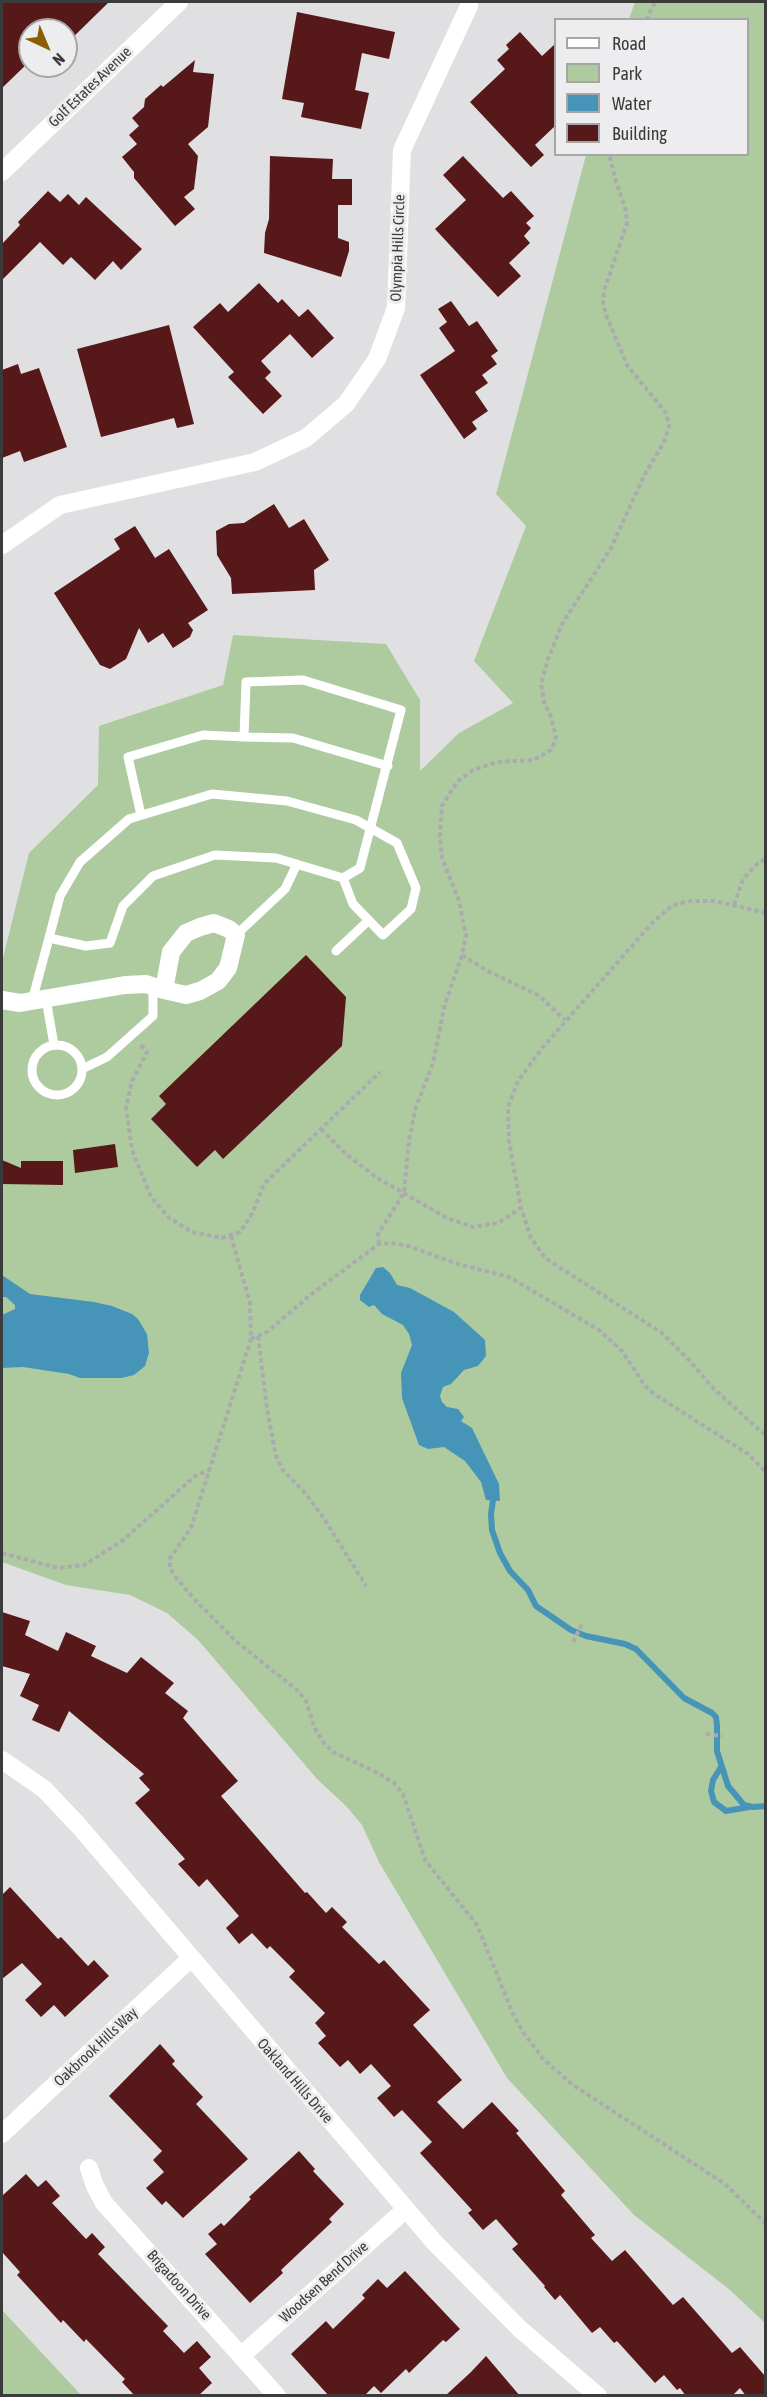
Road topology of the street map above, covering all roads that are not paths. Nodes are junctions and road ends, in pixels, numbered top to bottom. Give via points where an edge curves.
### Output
1 (179, 2) edge
2 (469, 2) edge
3 (2, 172) edge
4 (2, 545) edge
5 (244, 737) junction
6 (388, 765) junction
7 (141, 815) junction
8 (372, 829) junction
9 (297, 864) junction
10 (343, 878) junction
11 (369, 920) junction
12 (236, 935) junction
13 (49, 938) junction
14 (336, 951) dead end
15 (158, 988) junction
16 (2, 1000) edge
17 (39, 1000) junction
18 (54, 1045) junction
19 (82, 1069) junction
20 (2, 1760) edge
21 (190, 1959) junction
22 (2, 2134) edge
23 (89, 2168) dead end
24 (406, 2209) junction
25 (242, 2355) junction
26 (278, 2396) edge
27 (598, 2396) edge

1 - 3 street, Golf Estates Avenue
2 - 4 street, Olympia Hills Circle via 402,150 396,308 377,359 346,404 306,438 255,462 60,505
5 - 6 lane via 293,738
5 - 6 lane via 246,682 303,680 402,710
5 - 7 lane via 203,735 128,757
6 - 8 lane
7 - 8 lane via 212,794 287,801 356,820
7 - 13 lane via 129,819 80,862 60,896
8 - 10 lane via 360,868
8 - 11 lane via 397,843 416,888 411,909 383,935
9 - 10 lane
9 - 12 lane via 285,889
9 - 13 lane via 276,858 214,855 153,876 123,906 110,943 86,946
10 - 11 lane via 353,904
11 - 14 lane
12 - 15 street via 228,968 218,981 186,995
12 - 15 street via 214,923 186,933 171,952
13 - 17 lane
15 - 17 street via 125,985
15 - 19 lane via 153,1016 107,1057
16 - 17 street
17 - 18 lane
18 - 19 lane via 76,1054
18 - 19 lane via 40,1052 32,1067 40,1089 56,1095 72,1090
20 - 21 street, Oakland Hills Drive via 44,1789 79,1826
21 - 22 street, Oakbrook Hills Way
21 - 24 street, Oakland Hills Drive
23 - 25 street, Brigadoon Drive via 104,2203
24 - 25 street, Woodsen Bend Drive
24 - 27 street, Oakland Hills Drive via 504,2314
25 - 26 street, Brigadoon Drive

